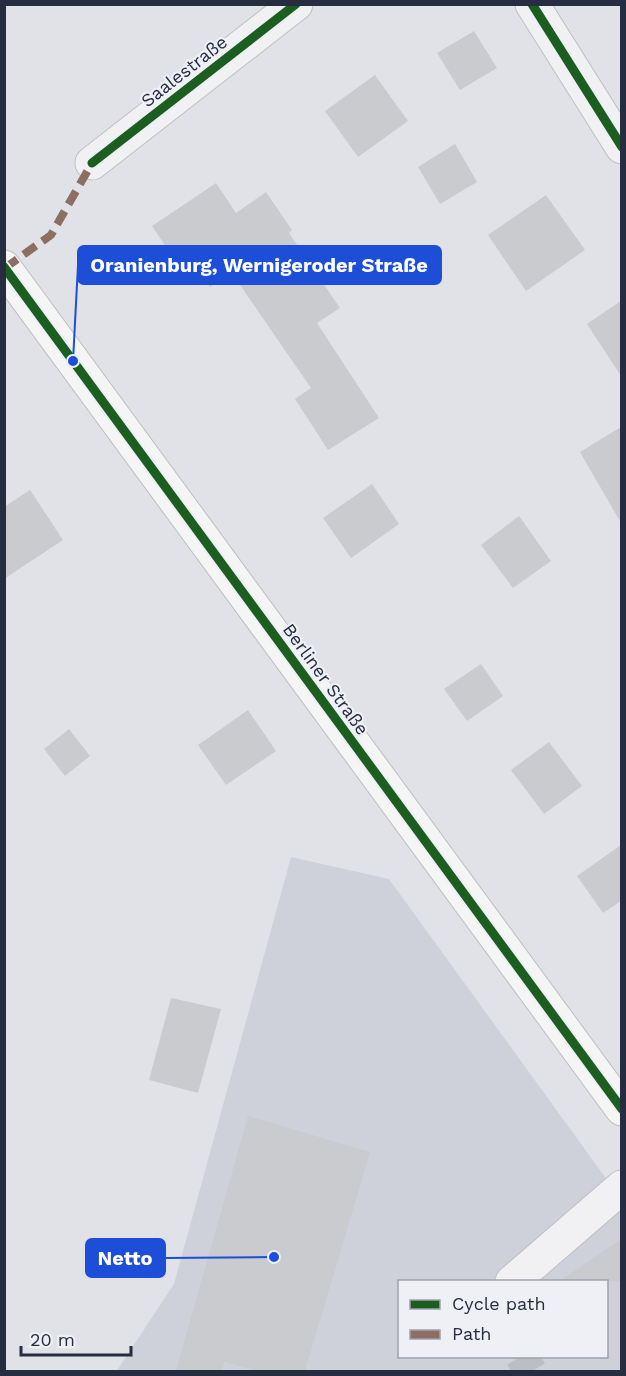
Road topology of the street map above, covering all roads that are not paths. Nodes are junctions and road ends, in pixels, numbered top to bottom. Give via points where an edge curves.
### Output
1 (296, 4) edge
2 (532, 4) edge
3 (621, 147) edge
4 (92, 163) dead end
5 (4, 267) edge
6 (621, 1109) edge
7 (621, 1187) edge
8 (513, 1280) edge

1 - 4 street, Saalestraße
2 - 3 street
5 - 6 main road, Berliner Straße
7 - 8 street

